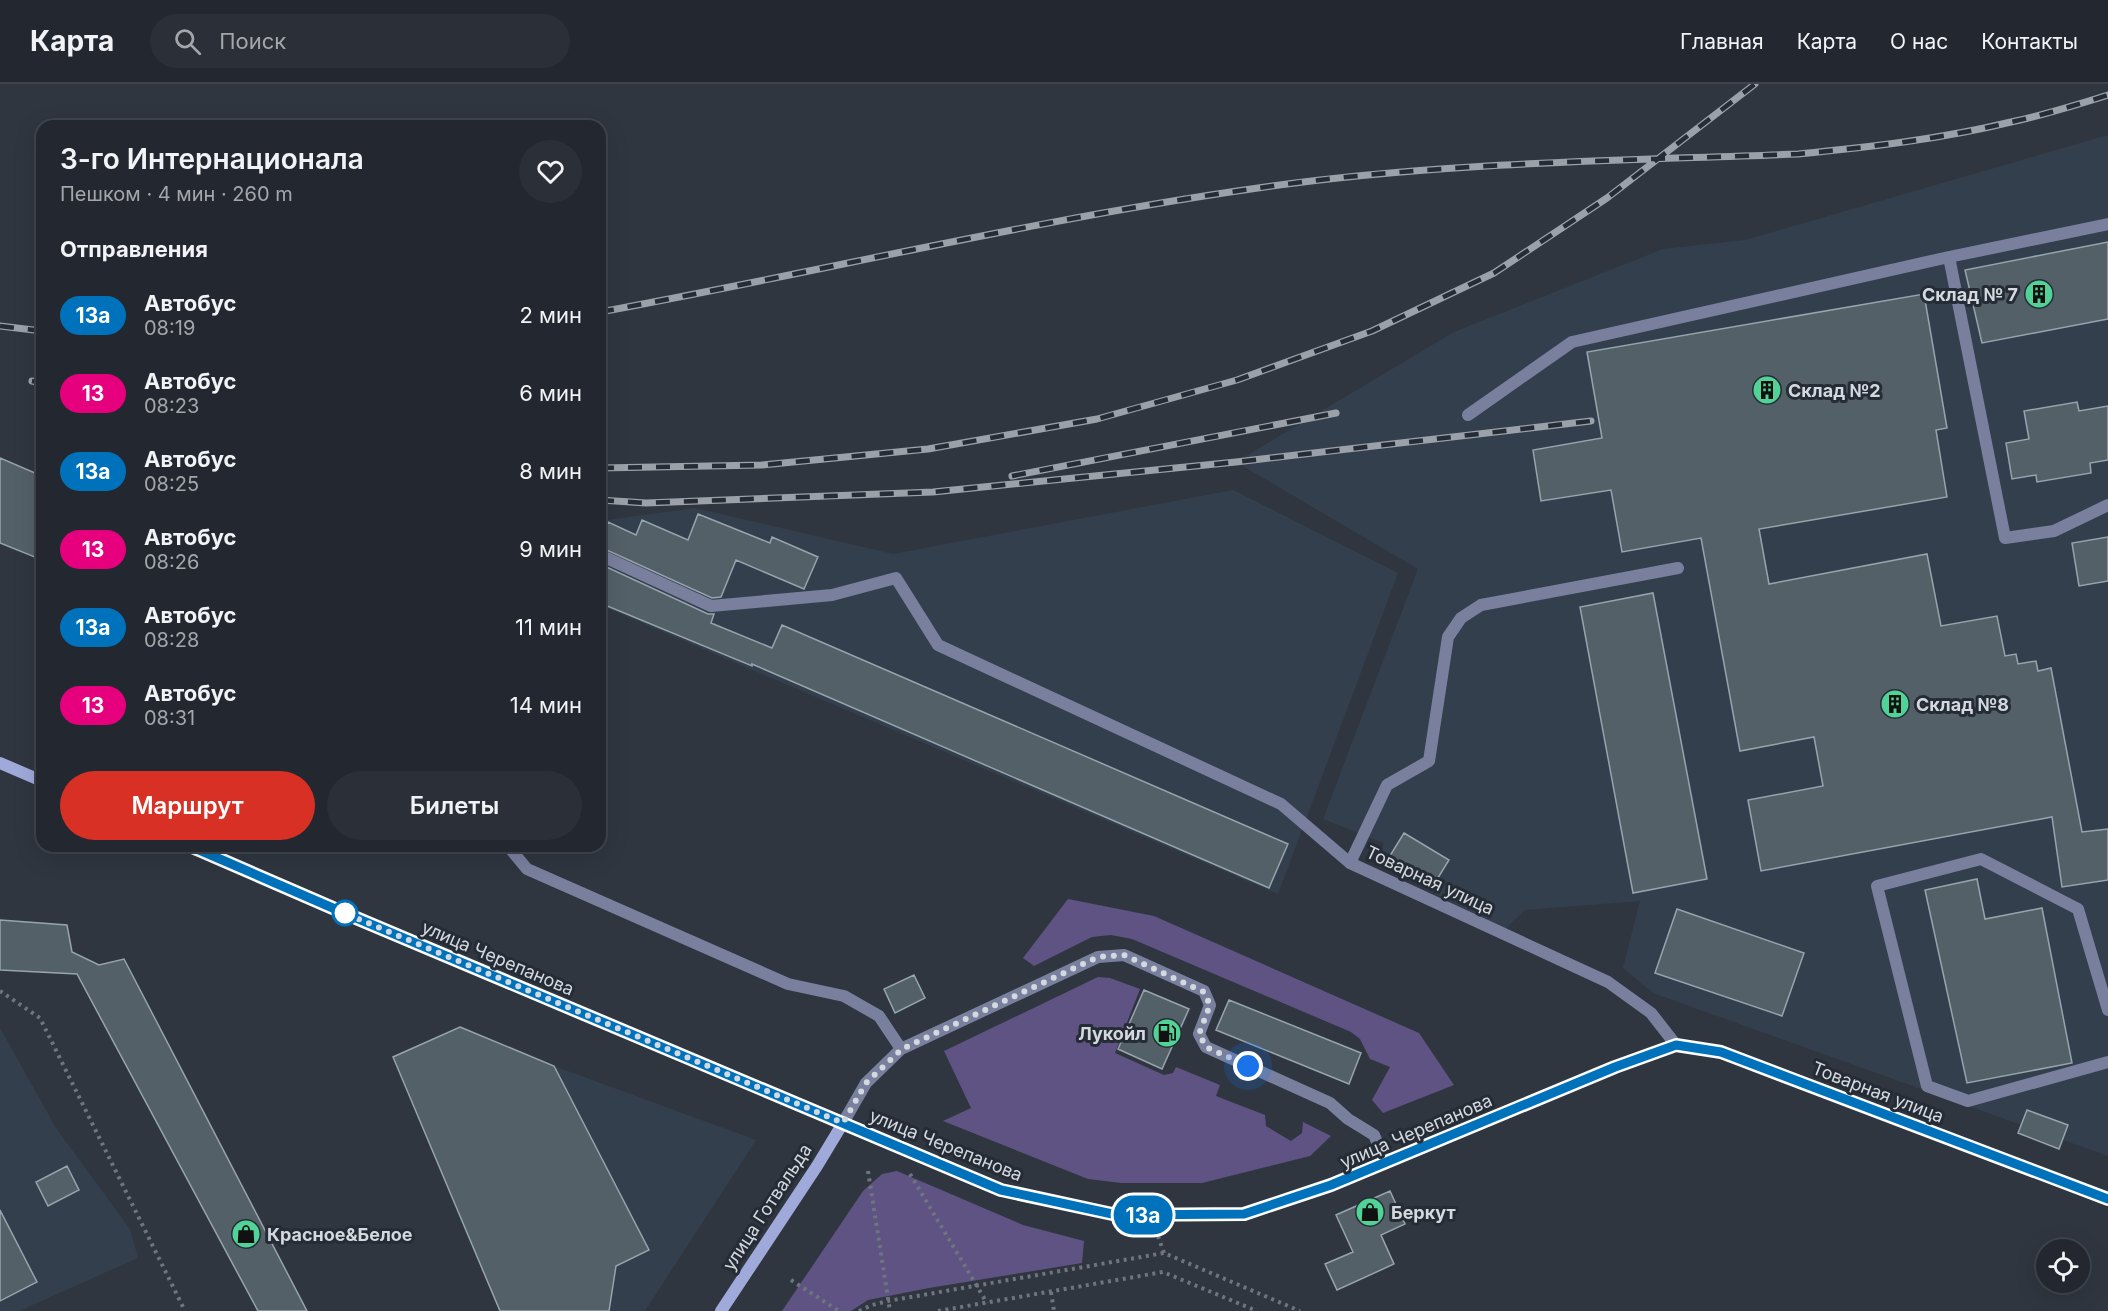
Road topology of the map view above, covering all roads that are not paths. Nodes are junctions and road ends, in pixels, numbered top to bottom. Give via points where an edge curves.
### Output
1 (2108, 224) edge
2 (1949, 256) junction
3 (1468, 414) dead end
4 (2108, 505) edge
5 (606, 558) edge
6 (1678, 568) dead end
7 (0, 763) edge
8 (36, 778) edge
9 (204, 852) edge
10 (513, 852) edge
11 (1350, 863) junction
12 (2108, 1010) edge
13 (1676, 1045) junction
14 (902, 1049) junction
15 (2108, 1062) edge
16 (843, 1123) junction
17 (1386, 1163) junction
18 (2108, 1199) edge
19 (720, 1311) edge

1 - 2 street
2 - 3 street via 1572,342
2 - 4 street via 2005,538 2054,531
5 - 11 street, Товарная улица via 711,606 832,595 896,578 938,645 1281,804
6 - 11 street via 1481,605 1461,618 1448,637 1429,761 1387,785
7 - 8 main road
9 - 16 main road, улица Черепанова
10 - 14 street via 527,869 788,984 844,996 879,1016
11 - 13 street, Товарная улица via 1608,982 1651,1013
12 - 15 street via 2078,909 1981,859 1877,886 1927,1086 1968,1101
13 - 17 main road, улица Черепанова
13 - 18 main road, Товарная улица via 1721,1052
14 - 16 street via 866,1083
14 - 17 street via 1098,957 1124,955 1204,992 1210,1005 1199,1034 1206,1047 1330,1103 1374,1135
16 - 17 main road, улица Черепанова via 1001,1190 1117,1215 1244,1214
16 - 19 main road, улица Готвальда

